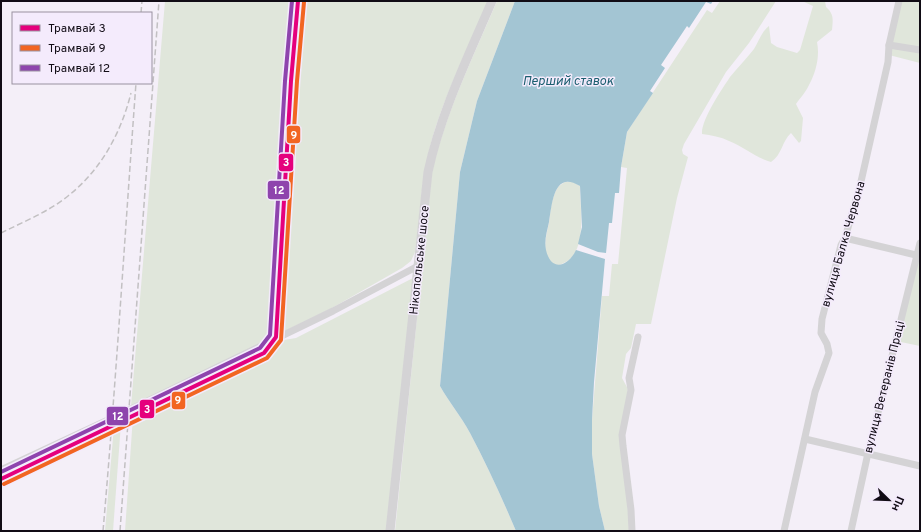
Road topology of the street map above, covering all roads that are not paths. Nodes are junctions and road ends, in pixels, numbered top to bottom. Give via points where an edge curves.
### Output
1 (492, 1) edge
2 (900, 1) edge
3 (889, 45) junction
4 (920, 50) edge
5 (845, 238) junction
6 (920, 243) edge
7 (918, 256) edge
8 (418, 266) junction
9 (638, 337) dead end
10 (805, 438) junction
11 (868, 454) junction
12 (920, 466) edge
13 (1, 470) edge
14 (390, 531) edge
15 (632, 531) edge
16 (784, 531) edge
17 (850, 531) edge

1 - 8 main road, Нікопольське шосе via 451,96 434,144 428,172
2 - 3 street, вулиця Балка Червона
3 - 4 street
3 - 5 street, вулиця Балка Червона via 888,62 860,186
5 - 7 street
5 - 10 street, вулиця Балка Червона via 839,251 822,319 821,333 829,353 815,392
6 - 7 street, вулиця Ветеранів Праці
7 - 11 street, вулиця Ветеранів Праці
8 - 13 street via 333,311 123,414
8 - 14 main road, Нікопольське шосе
9 - 15 street via 629,378 631,390 622,435
10 - 11 street
10 - 16 street, вулиця Балка Червона
11 - 12 street
11 - 17 street, вулиця Ветеранів Праці

